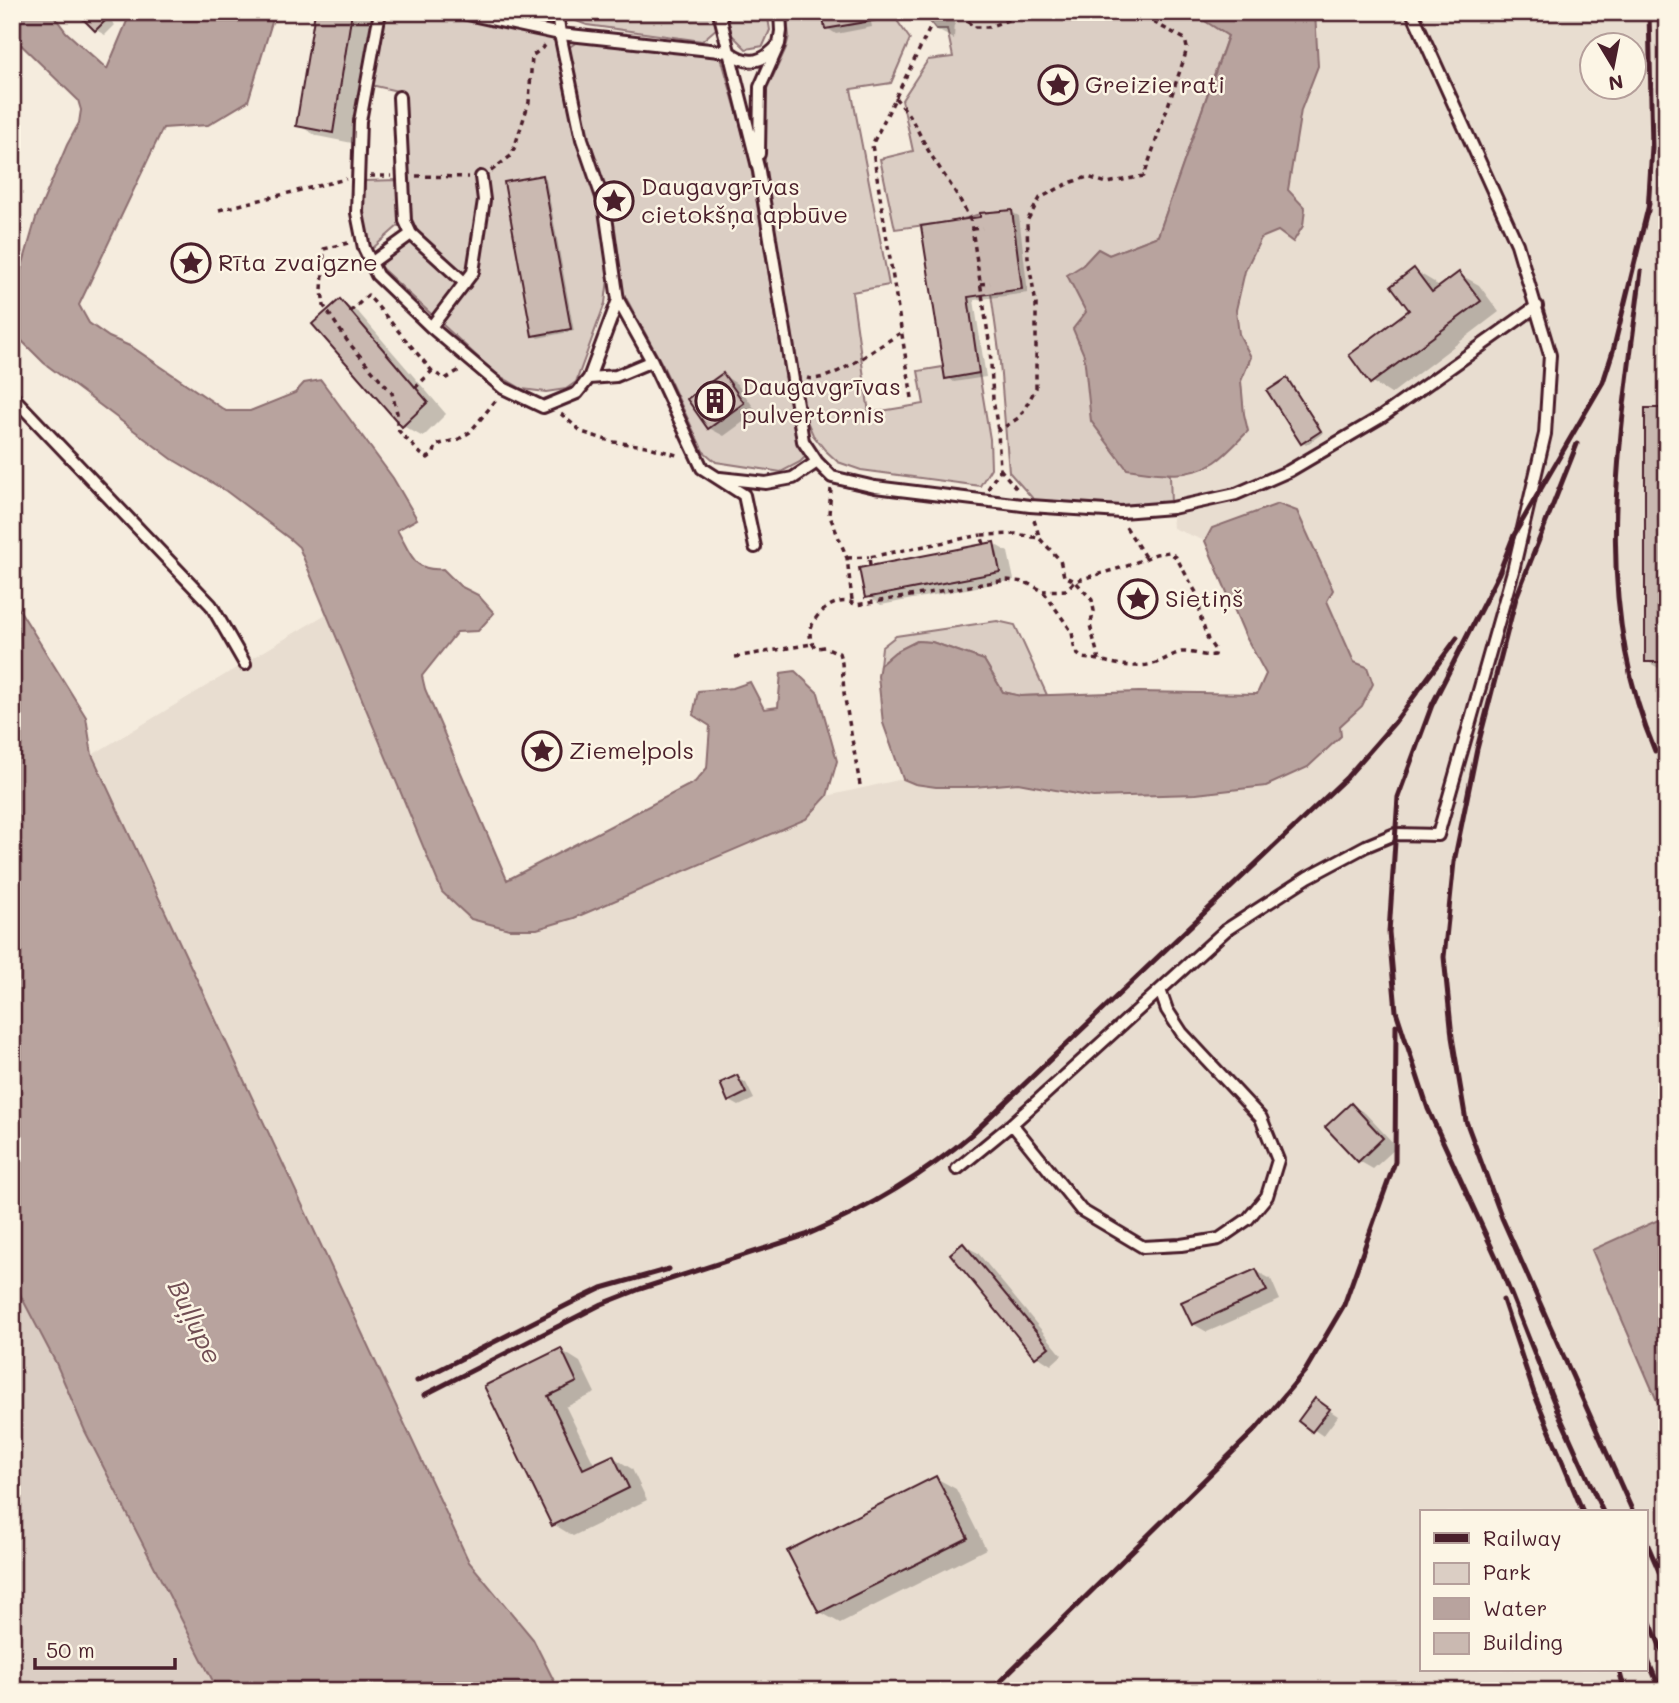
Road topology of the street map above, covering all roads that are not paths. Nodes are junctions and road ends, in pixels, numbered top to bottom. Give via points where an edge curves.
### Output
1 (380, 12) edge
2 (458, 12) edge
3 (557, 12) edge
4 (719, 12) edge
5 (779, 12) edge
6 (1412, 12) edge
7 (560, 34) junction
8 (779, 44) junction
9 (729, 52) junction
10 (399, 97) dead end
11 (759, 171) junction
12 (481, 177) dead end
13 (411, 234) junction
14 (371, 263) junction
15 (465, 283) junction
16 (618, 300) junction
17 (1537, 306) junction
18 (431, 327) junction
19 (652, 361) junction
20 (589, 378) junction
21 (12, 396) edge
22 (817, 463) junction
23 (717, 478) junction
24 (755, 547) dead end
25 (245, 664) dead end
26 (1160, 990) junction
27 (1012, 1124) junction
28 (957, 1169) dead end

1 - 14 lane via 360,121 357,214
2 - 7 lane
3 - 7 lane
4 - 9 lane
5 - 8 lane
6 - 17 lane via 1517,244
7 - 9 lane
7 - 16 lane via 582,139 604,203
8 - 9 lane via 765,58 752,61
8 - 11 lane via 761,87
9 - 11 lane
10 - 13 lane via 405,221
11 - 22 lane via 803,441
12 - 15 lane via 484,200 477,248 473,272
13 - 14 lane
13 - 15 lane
14 - 18 lane via 377,275
15 - 18 lane
16 - 19 lane
16 - 20 lane
17 - 22 lane via 1381,417 1289,471 1236,494 1172,508 1121,512 1030,506 875,487 832,477
17 - 26 lane via 1550,355 1545,434 1513,571 1438,835 1395,834 1308,877 1226,930
18 - 20 lane via 503,388 542,407 577,393
19 - 20 lane via 616,376
19 - 23 lane via 702,468
21 - 25 lane via 211,605
22 - 23 lane via 793,478 766,482
23 - 24 lane via 744,495
26 - 27 lane
26 - 27 lane via 1182,1033 1261,1118 1278,1160 1267,1196 1248,1219 1219,1239 1143,1247 1081,1210
27 - 28 lane

